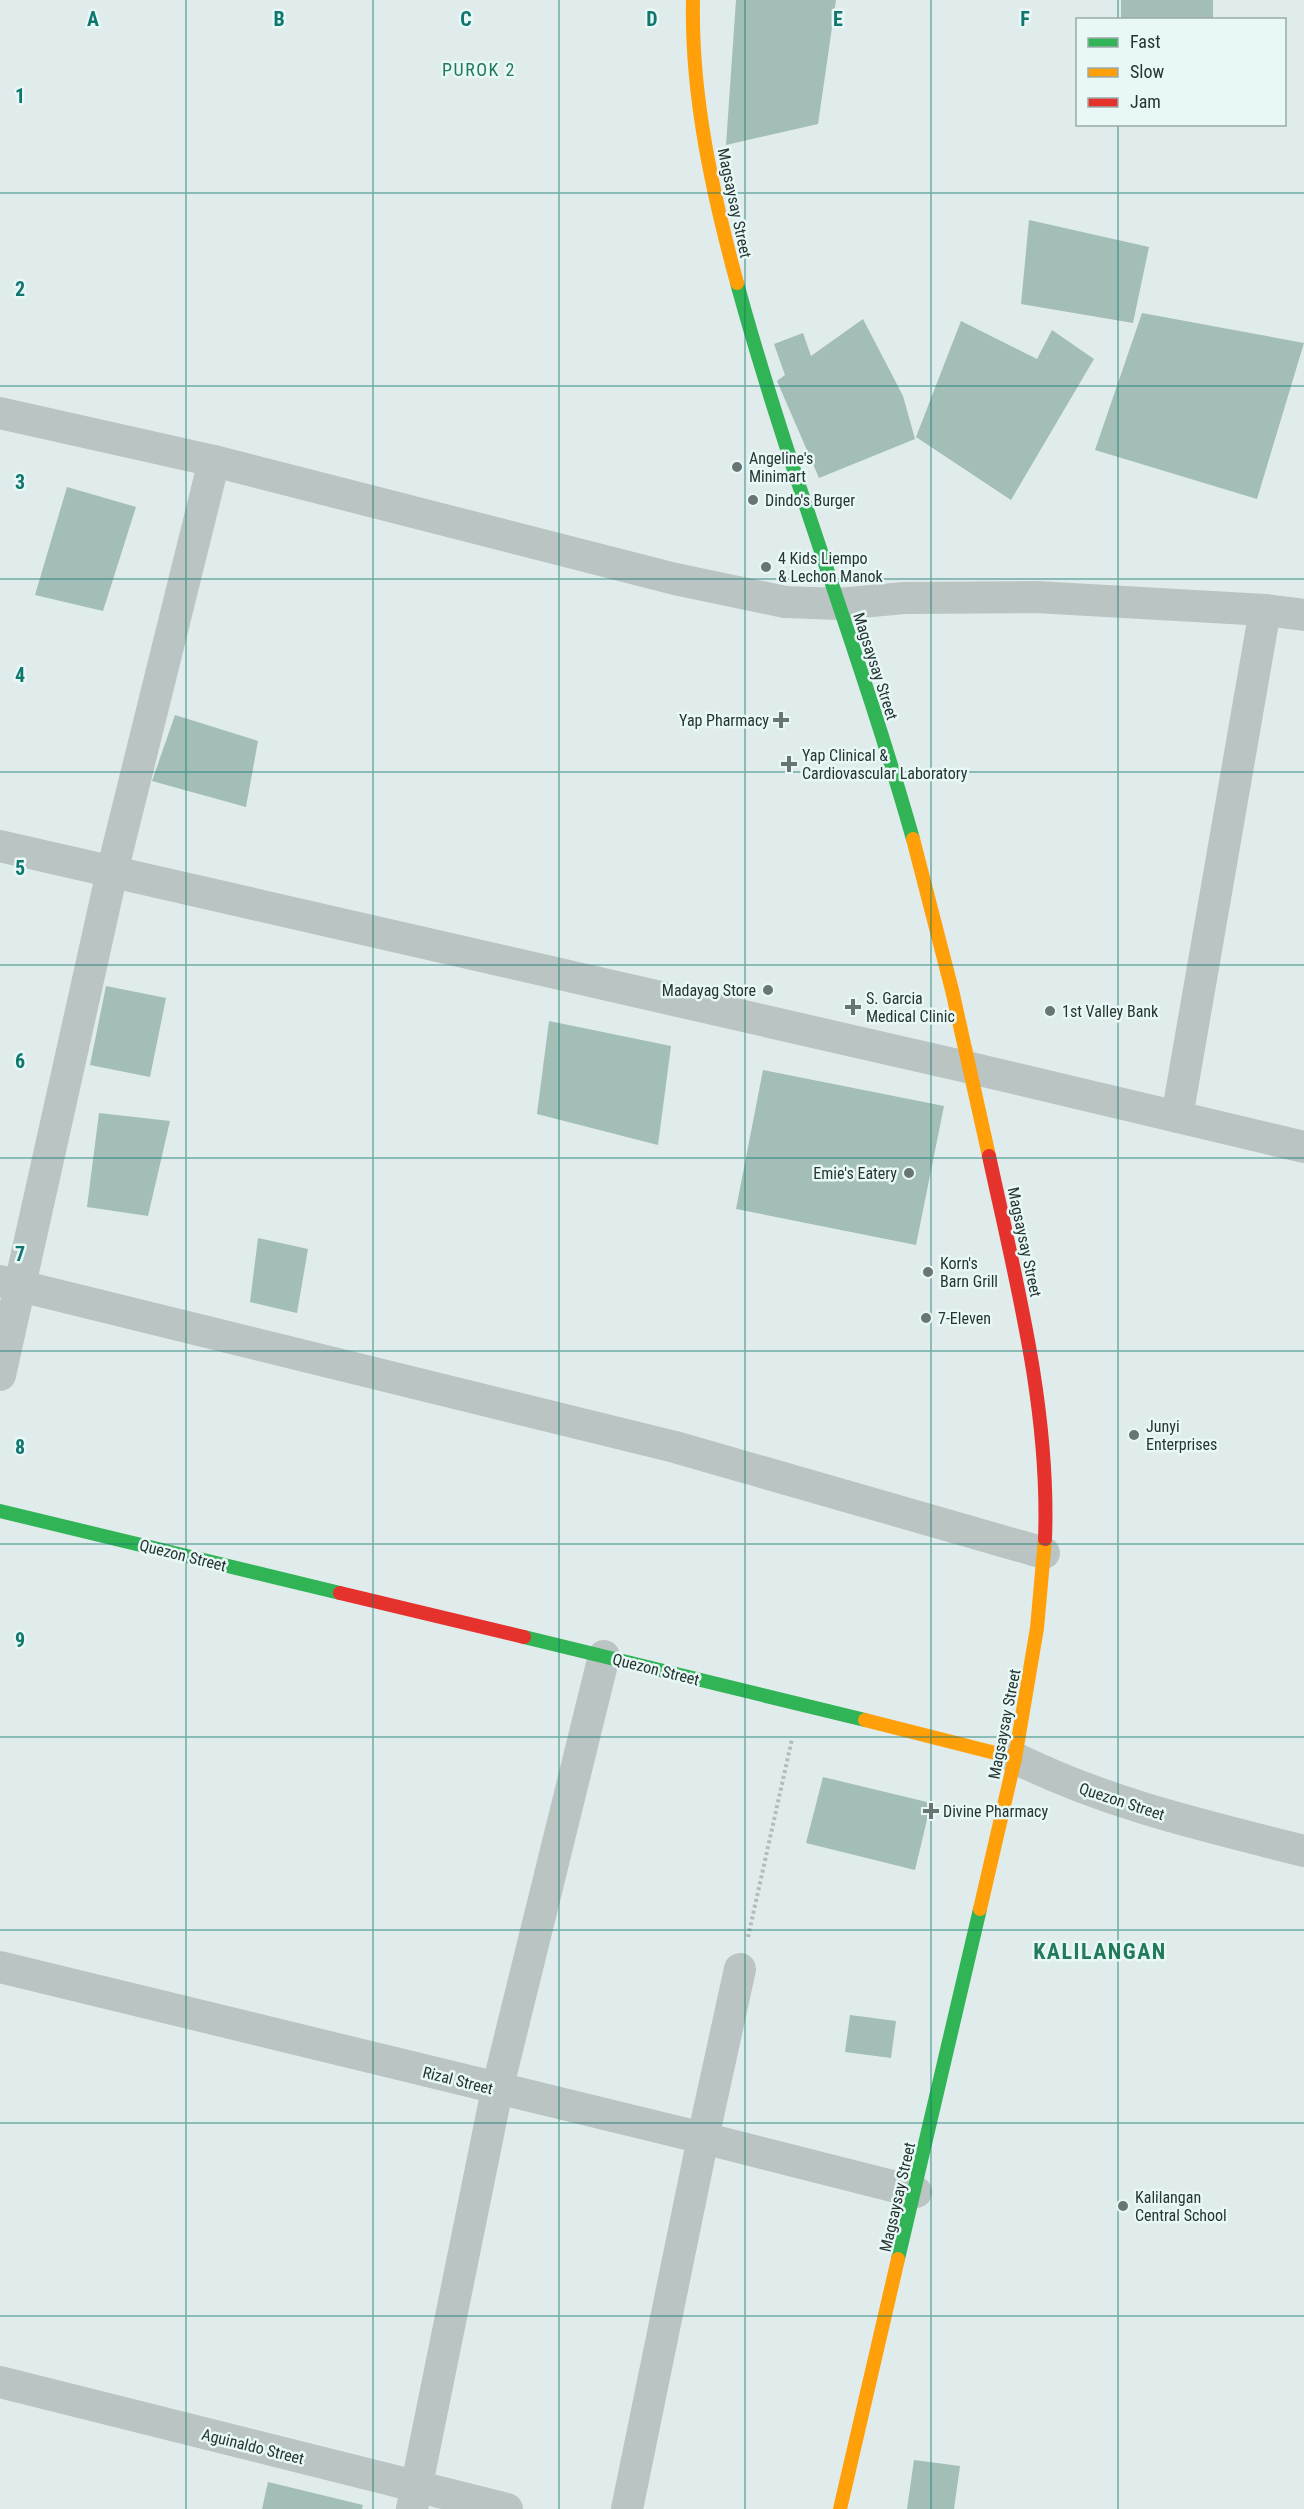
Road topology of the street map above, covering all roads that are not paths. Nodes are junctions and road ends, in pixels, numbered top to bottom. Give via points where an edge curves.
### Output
1 (693, 0) edge
2 (0, 413) edge
3 (214, 461) junction
4 (839, 604) junction
5 (1265, 610) junction
6 (1304, 615) edge
7 (0, 846) edge
8 (112, 872) junction
9 (971, 1068) junction
10 (1177, 1117) junction
11 (1304, 1147) edge
12 (10, 1283) edge
13 (0, 1375) edge
14 (0, 1511) edge
15 (1044, 1552) junction
16 (604, 1656) junction
17 (1015, 1758) junction
18 (1304, 1851) edge
19 (0, 1968) edge
20 (740, 1969) road end
21 (497, 2090) junction
22 (703, 2138) junction
23 (916, 2192) junction
24 (0, 2382) edge
25 (415, 2498) edge
26 (507, 2509) edge
27 (627, 2509) edge
28 (840, 2509) edge

1 - 4 main road, Magsaysay Street via 695,74 720,221 750,334
2 - 3 street
3 - 4 street via 686,582 785,602
3 - 8 street
4 - 5 street via 904,598 1036,597
4 - 9 main road, Magsaysay Street via 922,868
5 - 6 street
5 - 10 street
7 - 8 street
8 - 9 street
8 - 12 street
9 - 10 street
9 - 15 main road, Magsaysay Street via 1030,1347 1044,1484
10 - 11 street
12 - 13 street
12 - 15 street via 675,1447
14 - 16 main road, Quezon Street
15 - 17 main road, Magsaysay Street via 1029,1682
16 - 17 main road, Quezon Street
16 - 21 street
17 - 18 street, Quezon Street via 1062,1781 1133,1807
17 - 23 main road, Magsaysay Street
19 - 21 street, Rizal Street
20 - 22 street
21 - 22 street, Rizal Street
21 - 25 street
22 - 23 street, Rizal Street
22 - 27 street
23 - 28 main road, Magsaysay Street
24 - 25 street, Aguinaldo Street
25 - 26 street, Aguinaldo Street

